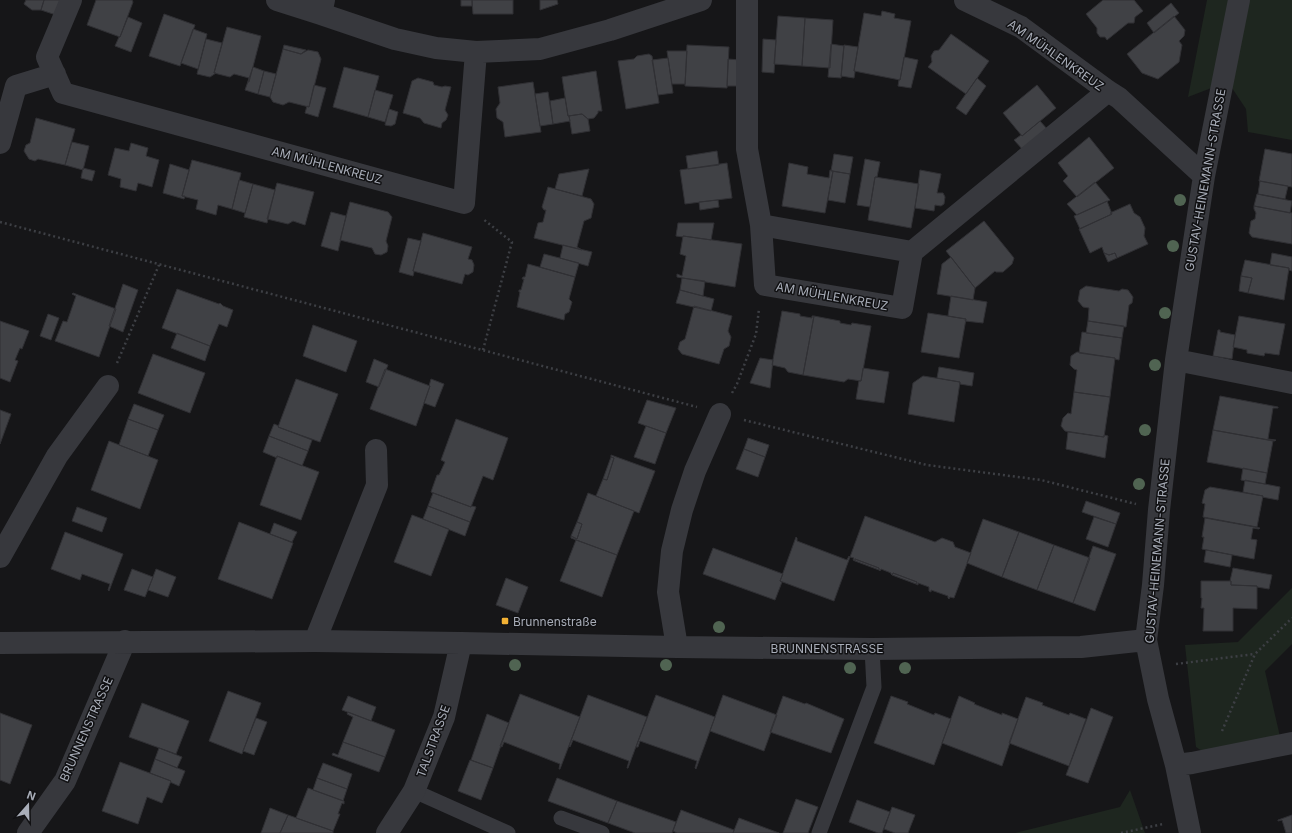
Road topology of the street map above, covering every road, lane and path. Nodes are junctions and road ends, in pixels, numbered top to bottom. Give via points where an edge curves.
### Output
1 (71, 0) edge
2 (277, 0) edge
3 (701, 0) edge
4 (747, 0) edge
5 (1239, 0) edge
6 (974, 2) edge
7 (323, 7) edge
8 (476, 52) junction
9 (55, 74) junction
10 (1108, 91) junction
11 (0, 143) edge
12 (1204, 176) junction
13 (464, 203) junction
14 (0, 222) edge
15 (761, 225) junction
16 (912, 252) junction
17 (159, 265) junction
18 (765, 285) junction
19 (483, 350) junction
20 (1176, 360) junction
21 (1292, 383) edge
22 (108, 386) joint
23 (720, 414) junction
24 (376, 450) dead end
25 (1160, 510) junction
26 (0, 558) edge
27 (1292, 618) edge
28 (1146, 640) junction
29 (125, 641) junction
30 (315, 641) junction
31 (0, 643) edge
32 (461, 643) junction
33 (677, 647) junction
34 (872, 649) junction
35 (1255, 654) junction
36 (1152, 667) junction
37 (1292, 744) edge
38 (1210, 760) junction
39 (1176, 765) junction
40 (414, 791) junction
41 (561, 818) dead end
42 (1189, 826) edge
43 (28, 833) edge
44 (387, 833) edge
45 (508, 833) edge
46 (602, 833) edge
47 (820, 833) edge
48 (1121, 833) edge

1 - 9 street, AM MÜHLENKREUZ via 47,57
2 - 7 street
3 - 8 street via 610,30 540,49
4 - 15 street, AM MÜHLENKREUZ via 747,149
5 - 12 street, GUSTAV-HEINEMANN-STRASSE
6 - 10 street, AM MÜHLENKREUZ via 1021,27
7 - 8 street via 395,39 436,48
8 - 13 street
9 - 11 street via 16,86
9 - 13 street, AM MÜHLENKREUZ via 63,93
10 - 12 street, AM MÜHLENKREUZ
10 - 16 street, AM MÜHLENKREUZ
12 - 20 street, GUSTAV-HEINEMANN-STRASSE
13 - 19 path via 512,242
14 - 17 path
15 - 16 street
15 - 18 street, AM MÜHLENKREUZ
16 - 18 street, AM MÜHLENKREUZ via 902,308
17 - 19 path
17 - 22 path
18 - 23 path via 756,334 737,384
19 - 23 path
20 - 21 street
20 - 25 street, GUSTAV-HEINEMANN-STRASSE
22 - 26 street via 58,456
23 - 25 path via 927,465 1041,480
23 - 33 street via 692,478 672,551 668,592
24 - 30 street via 377,485
25 - 28 street, GUSTAV-HEINEMANN-STRASSE
27 - 35 path
28 - 34 street, BRUNNENSTRASSE via 1081,647
28 - 36 street, GUSTAV-HEINEMANN-STRASSE
29 - 30 street, BRUNNENSTRASSE
29 - 31 street, BRUNNENSTRASSE
29 - 43 street, BRUNNENSTRASSE via 66,780
30 - 32 street, BRUNNENSTRASSE
32 - 33 street, BRUNNENSTRASSE
32 - 40 street, TALSTRASSE via 444,717
33 - 34 street, BRUNNENSTRASSE
34 - 47 lane via 874,687
35 - 36 path
35 - 38 path
36 - 39 street, GUSTAV-HEINEMANN-STRASSE
37 - 38 street
38 - 39 street
39 - 42 street, GUSTAV-HEINEMANN-STRASSE
40 - 44 street, TALSTRASSE
40 - 45 lane
41 - 46 lane
42 - 48 path

